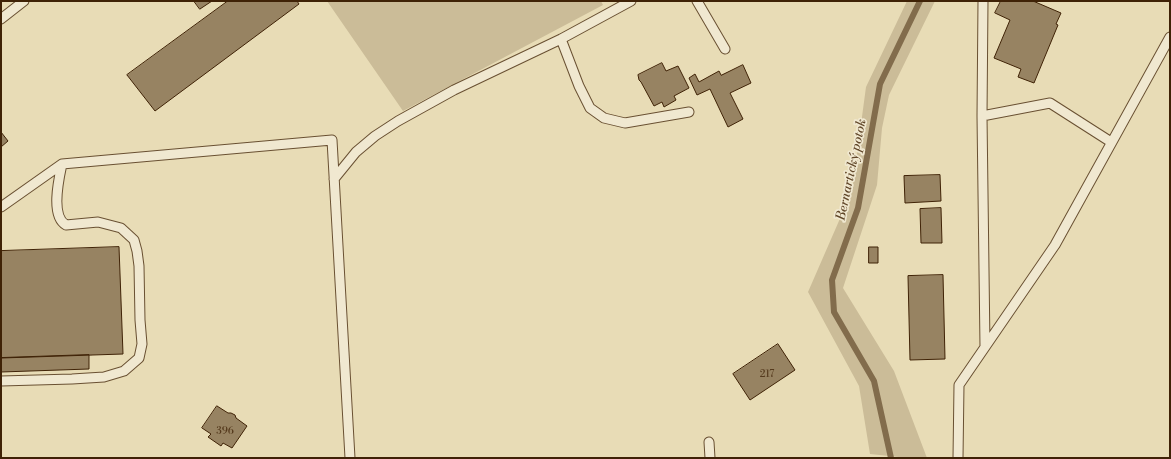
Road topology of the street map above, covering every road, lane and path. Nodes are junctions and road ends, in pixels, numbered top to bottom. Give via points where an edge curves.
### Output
1 (24, 1) edge
2 (631, 1) edge
3 (697, 1) edge
4 (983, 1) edge
5 (1, 19) edge
6 (1170, 37) edge
7 (561, 39) junction
8 (725, 49) dead end
9 (689, 112) dead end
10 (982, 116) junction
11 (1112, 142) junction
12 (62, 164) junction
13 (334, 179) junction
14 (1, 207) edge
15 (985, 346) junction
16 (1, 381) edge
17 (709, 442) dead end
18 (350, 458) edge
19 (710, 458) edge
20 (958, 458) edge

1 - 5 lane
2 - 7 lane
3 - 8 lane
4 - 10 lane
6 - 11 lane
7 - 9 lane via 590,108 604,118 625,123
7 - 13 lane via 454,90 398,121 356,152
10 - 11 lane via 1050,103
10 - 15 lane
11 - 15 lane via 1055,244
12 - 13 lane via 332,140
12 - 14 lane
12 - 16 lane via 57,200 58,213 63,223 66,225 98,222 121,228 134,240 139,266 142,344 139,358 124,371 104,377
13 - 18 lane
15 - 20 lane via 959,385
17 - 19 lane

